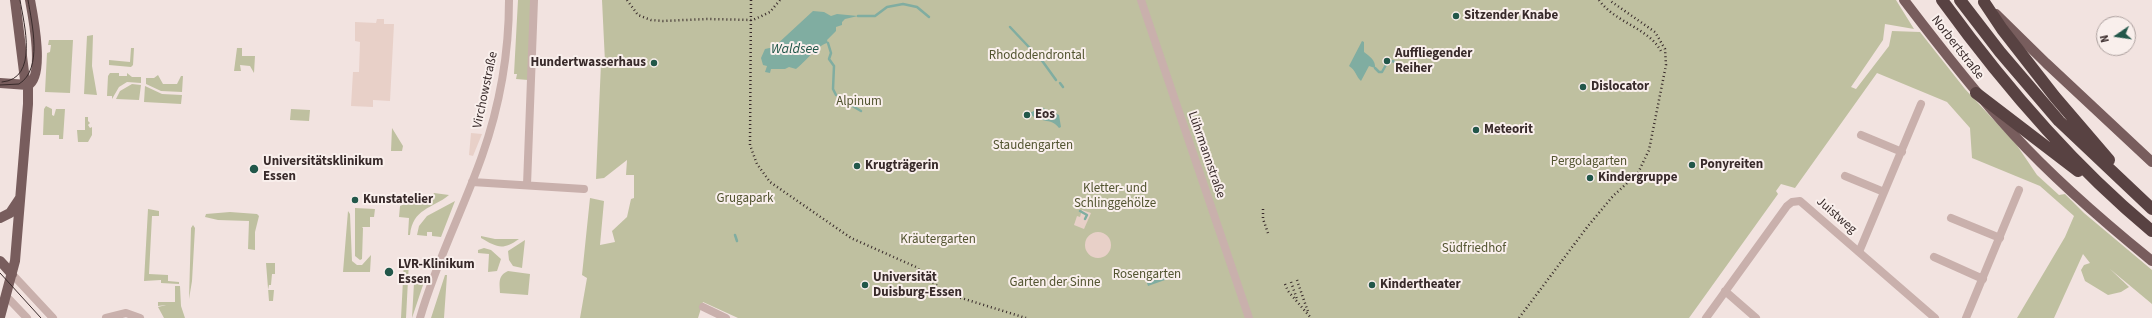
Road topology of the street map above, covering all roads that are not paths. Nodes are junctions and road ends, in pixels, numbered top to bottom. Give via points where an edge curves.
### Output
1 (15, 0) edge
2 (30, 0) edge
3 (509, 0) edge
4 (534, 0) edge
5 (1141, 0) edge
6 (1904, 0) edge
7 (1942, 0) edge
8 (1960, 0) edge
9 (1983, 1) edge
10 (0, 83) edge
11 (28, 85) junction
12 (1976, 93) junction
13 (1921, 104) dead end
14 (1861, 136) dead end
15 (1902, 152) junction
16 (2152, 162) edge
17 (1845, 176) dead end
18 (472, 182) junction
19 (527, 185) junction
20 (584, 189) dead end
21 (2019, 190) dead end
22 (1884, 192) junction
23 (22, 195) junction
24 (2125, 207) junction
25 (2149, 207) edge
26 (0, 218) edge
27 (1951, 218) dead end
28 (2152, 231) edge
29 (2000, 238) junction
30 (1859, 252) junction
31 (1934, 258) dead end
32 (0, 261) edge
33 (2152, 261) edge
34 (12, 274) junction
35 (1983, 279) junction
36 (1725, 291) junction
37 (3, 293) edge
38 (703, 307) dead end
39 (0, 317) edge
40 (27, 318) edge
41 (53, 318) edge
42 (106, 318) edge
43 (140, 318) edge
44 (420, 318) edge
45 (726, 318) edge
46 (1249, 318) edge
47 (1706, 318) edge
48 (1756, 318) edge
49 (1935, 318) edge
50 (1966, 318) edge

1 - 11 main road via 25,80
2 - 11 main road via 36,75
3 - 18 street, Virchowstraße via 504,76 492,123
4 - 19 street
5 - 46 street, Lührmannstraße
6 - 12 main road, Norbertstraße
7 - 24 highway via 2028,109 2066,151
8 - 25 highway via 2059,121
9 - 16 main road
9 - 25 highway via 1993,18 2051,91
10 - 11 main road
11 - 23 main road
12 - 24 highway
12 - 33 main road, Norbertstraße via 2056,176
13 - 15 street
14 - 15 street
15 - 22 street
17 - 22 street
18 - 19 street
18 - 44 street, Virchowstraße
19 - 20 street
21 - 29 street
22 - 30 street
23 - 26 main road via 10,213
23 - 34 main road
24 - 28 highway
27 - 29 street
29 - 35 street
30 - 36 street, Juistweg via 1803,202 1792,202
30 - 49 street, Juistweg
31 - 35 street
32 - 34 main road
34 - 37 main road
34 - 41 street
35 - 50 street
36 - 47 street, Juistweg
36 - 48 street
37 - 39 main road
37 - 40 street
38 - 45 street
42 - 43 street via 126,313

